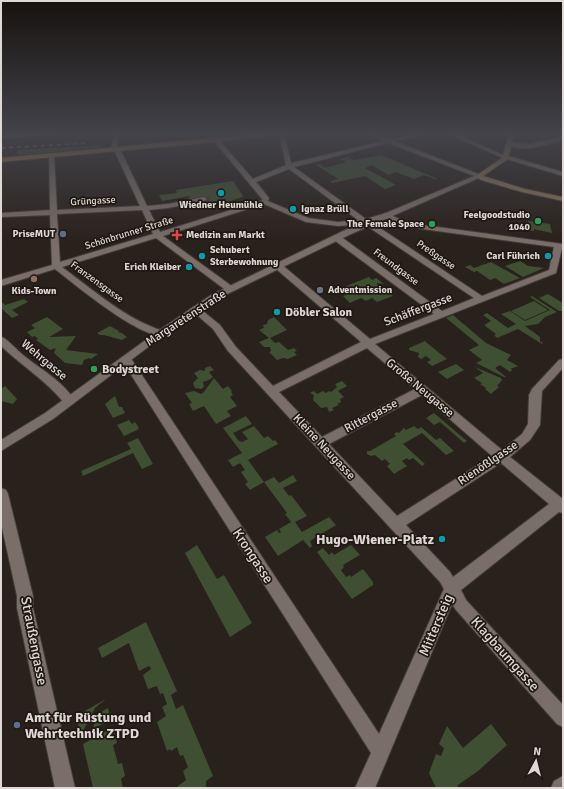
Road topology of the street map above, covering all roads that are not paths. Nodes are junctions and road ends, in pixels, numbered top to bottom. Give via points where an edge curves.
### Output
1 (52, 170) edge
2 (127, 170) edge
3 (243, 170) edge
4 (280, 170) edge
5 (294, 170) edge
6 (462, 170) edge
7 (488, 170) edge
8 (547, 170) edge
9 (563, 174) edge
10 (479, 176) junction
11 (253, 181) junction
12 (204, 199) tunnel mouth
13 (563, 199) edge
14 (264, 202) junction
15 (144, 208) junction
16 (53, 213) junction
17 (1, 215) edge
18 (386, 215) junction
19 (367, 223) junction
20 (158, 236) junction
21 (337, 238) junction
22 (560, 246) edge
23 (56, 266) junction
24 (278, 266) junction
25 (1, 283) edge
26 (230, 289) junction
27 (481, 299) junction
28 (195, 309) junction
29 (442, 315) junction
30 (161, 333) junction
31 (1, 340) edge
32 (368, 343) junction
33 (126, 359) junction
34 (563, 362) edge
35 (422, 390) junction
36 (272, 391) junction
37 (69, 401) junction
38 (321, 443) junction
39 (1, 446) edge
40 (501, 457) junction
41 (1, 494) edge
42 (561, 506) edge
43 (396, 524) junction
44 (5, 527) edge
45 (452, 587) junction
46 (563, 718) edge
47 (381, 753) junction
48 (65, 788) edge
49 (365, 788) edge

1 - 16 street, Franzensgasse
2 - 15 street
3 - 11 street
4 - 11 street
5 - 19 street, Preßgasse
6 - 10 street
7 - 10 main road, Margaretenstraße
8 - 9 street
10 - 13 main road via 524,191
10 - 18 street, Margaretenstraße
11 - 14 street via 266,198
12 - 15 street, Grüngasse
14 - 19 street via 306,220 338,224
14 - 20 street, Schönbrunner Straße
15 - 16 street, Grüngasse
15 - 20 street
16 - 17 street, Grüngasse
16 - 23 street, Franzensgasse
18 - 19 street, Margaretenstraße
18 - 22 street via 408,225
19 - 21 street, Margaretenstraße
19 - 27 street, Preßgasse
20 - 23 street, Schönbrunner Straße
20 - 26 street
21 - 24 street, Margaretenstraße
21 - 29 street, Freundgasse
22 - 27 street, Schäffergasse via 553,271
23 - 25 street, Schönbrunner Straße
23 - 30 street, Franzensgasse via 126,317 153,332
24 - 26 street, Margaretenstraße
24 - 32 street, Große Neugasse
26 - 28 street, Margaretenstraße
27 - 29 street, Schäffergasse
28 - 30 street, Margaretenstraße
28 - 36 street, Kleine Neugasse via 204,314 223,334 232,349
29 - 32 street, Schäffergasse
30 - 33 street, Margaretenstraße
31 - 37 street, Wehrgasse via 62,392
32 - 35 street, Große Neugasse
32 - 36 street, Schäffergasse
33 - 37 street, Margaretenstraße
33 - 47 street, Krongasse
34 - 40 street, Rienößlgasse via 536,392 534,425 531,431
35 - 38 street, Rittergasse
35 - 40 street, Große Neugasse
36 - 38 street, Kleine Neugasse
37 - 39 street, Margaretenstraße
38 - 43 street, Kleine Neugasse
40 - 42 street, Große Neugasse
40 - 43 street, Rienößlgasse
41 - 44 street, Straußengasse
42 - 45 street, Mittersteig
43 - 45 street, Kleine Neugasse
44 - 48 street, Straußengasse via 25,596 25,608
45 - 46 street, Klagbaumgasse via 461,605
45 - 47 street, Mittersteig
47 - 49 street, Mittersteig

